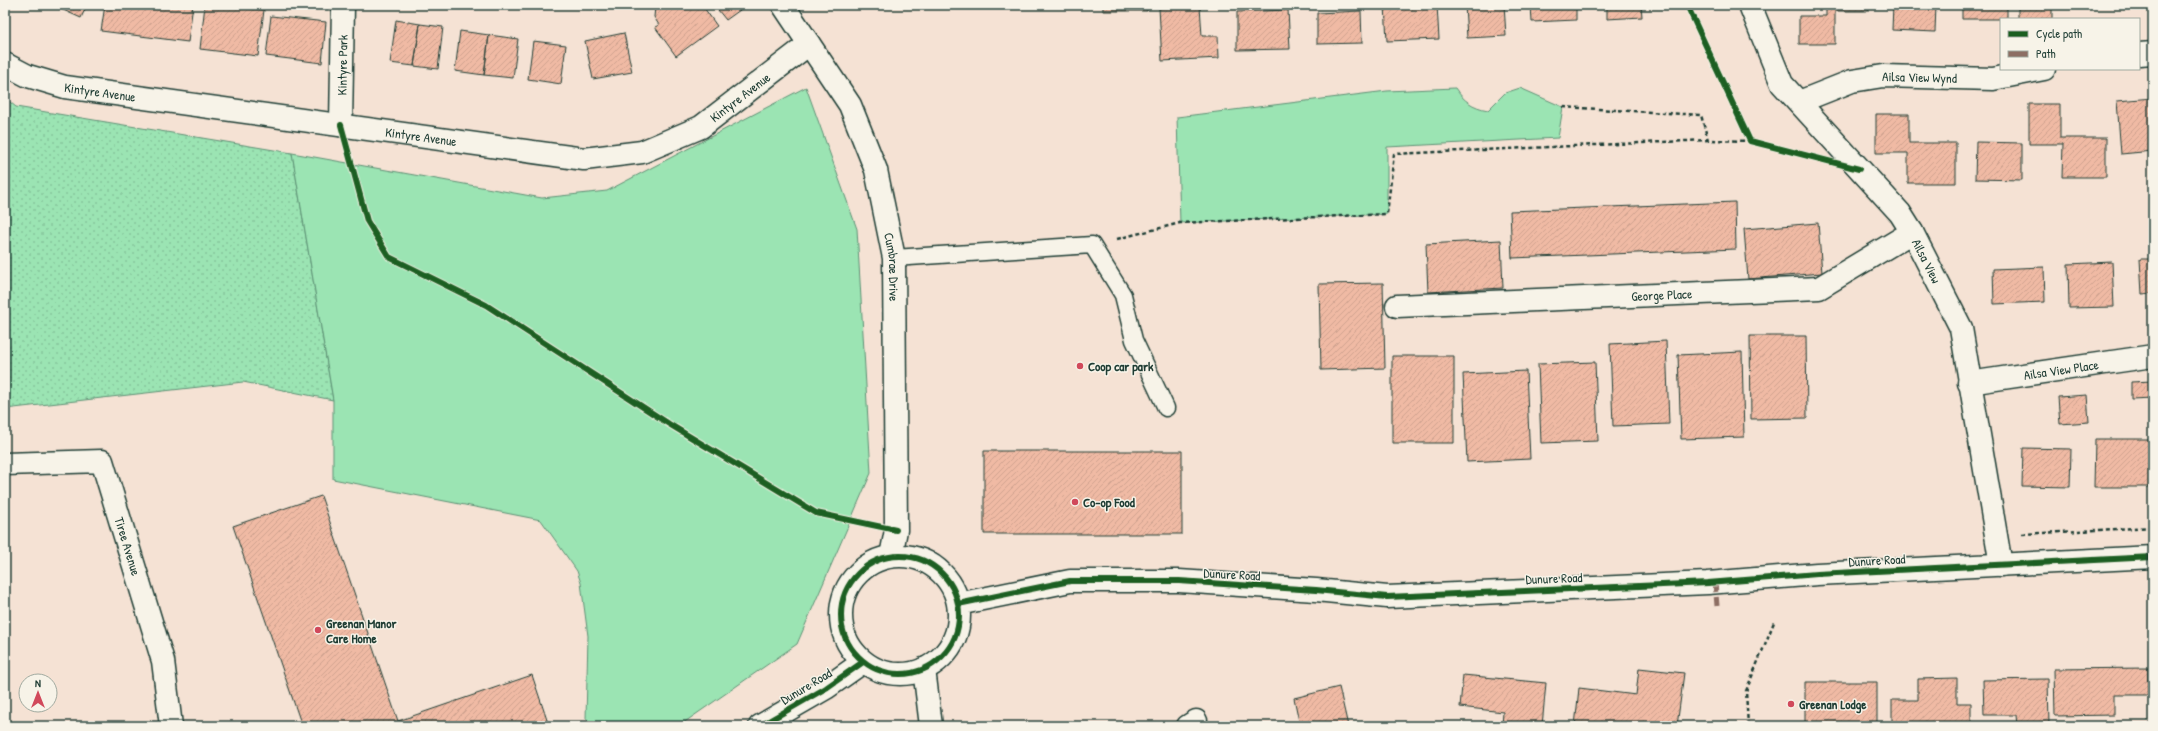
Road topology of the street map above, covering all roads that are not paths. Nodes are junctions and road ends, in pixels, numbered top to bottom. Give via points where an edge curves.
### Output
1 (343, 5) edge
2 (783, 5) edge
3 (1750, 5) edge
4 (809, 44) junction
5 (2153, 53) edge
6 (2140, 54) edge
7 (5, 64) edge
8 (2039, 70) edge
9 (1799, 102) junction
10 (341, 126) junction
11 (1912, 232) junction
12 (894, 258) junction
13 (1397, 306) dead end
14 (2153, 356) edge
15 (1970, 383) junction
16 (1166, 408) dead end
17 (5, 464) edge
18 (891, 556) junction
19 (2153, 557) edge
20 (2001, 565) junction
21 (958, 604) junction
22 (863, 662) junction
23 (924, 669) junction
24 (171, 726) edge
25 (760, 726) edge
26 (931, 726) edge

1 - 10 street, Kintyre Park
2 - 4 street, Cumbrae Drive
3 - 9 street, Ailsa View via 1782,84
4 - 10 street, Kintyre Avenue via 701,126 642,152 584,160
4 - 12 street, Cumbrae Drive via 853,112 876,170
5 - 6 street
7 - 10 street, Kintyre Avenue via 28,76 65,87
8 - 9 street, Ailsa View Wynd via 1993,80 1883,76 1852,81
9 - 11 street, Ailsa View via 1900,213
11 - 13 street, George Place via 1819,288
11 - 15 street, Ailsa View via 1960,328
12 - 16 lane via 1092,245 1123,295 1134,340
12 - 18 street, Cumbrae Drive via 896,530
14 - 15 street, Ailsa View Place
15 - 20 street, Ailsa View
17 - 24 street, Tiree Avenue via 102,461 163,661
18 - 21 street via 910,556 927,562 941,573 952,587
18 - 22 street via 872,562 857,574 846,590 840,610 844,635
19 - 20 street, Dunure Road
20 - 21 street, Dunure Road via 1817,574 1708,583 1387,597 1179,581 1070,581
21 - 23 street via 958,624 952,643 940,658
22 - 23 street via 877,670 892,674 908,674
22 - 25 street, Dunure Road via 826,688
23 - 26 street

